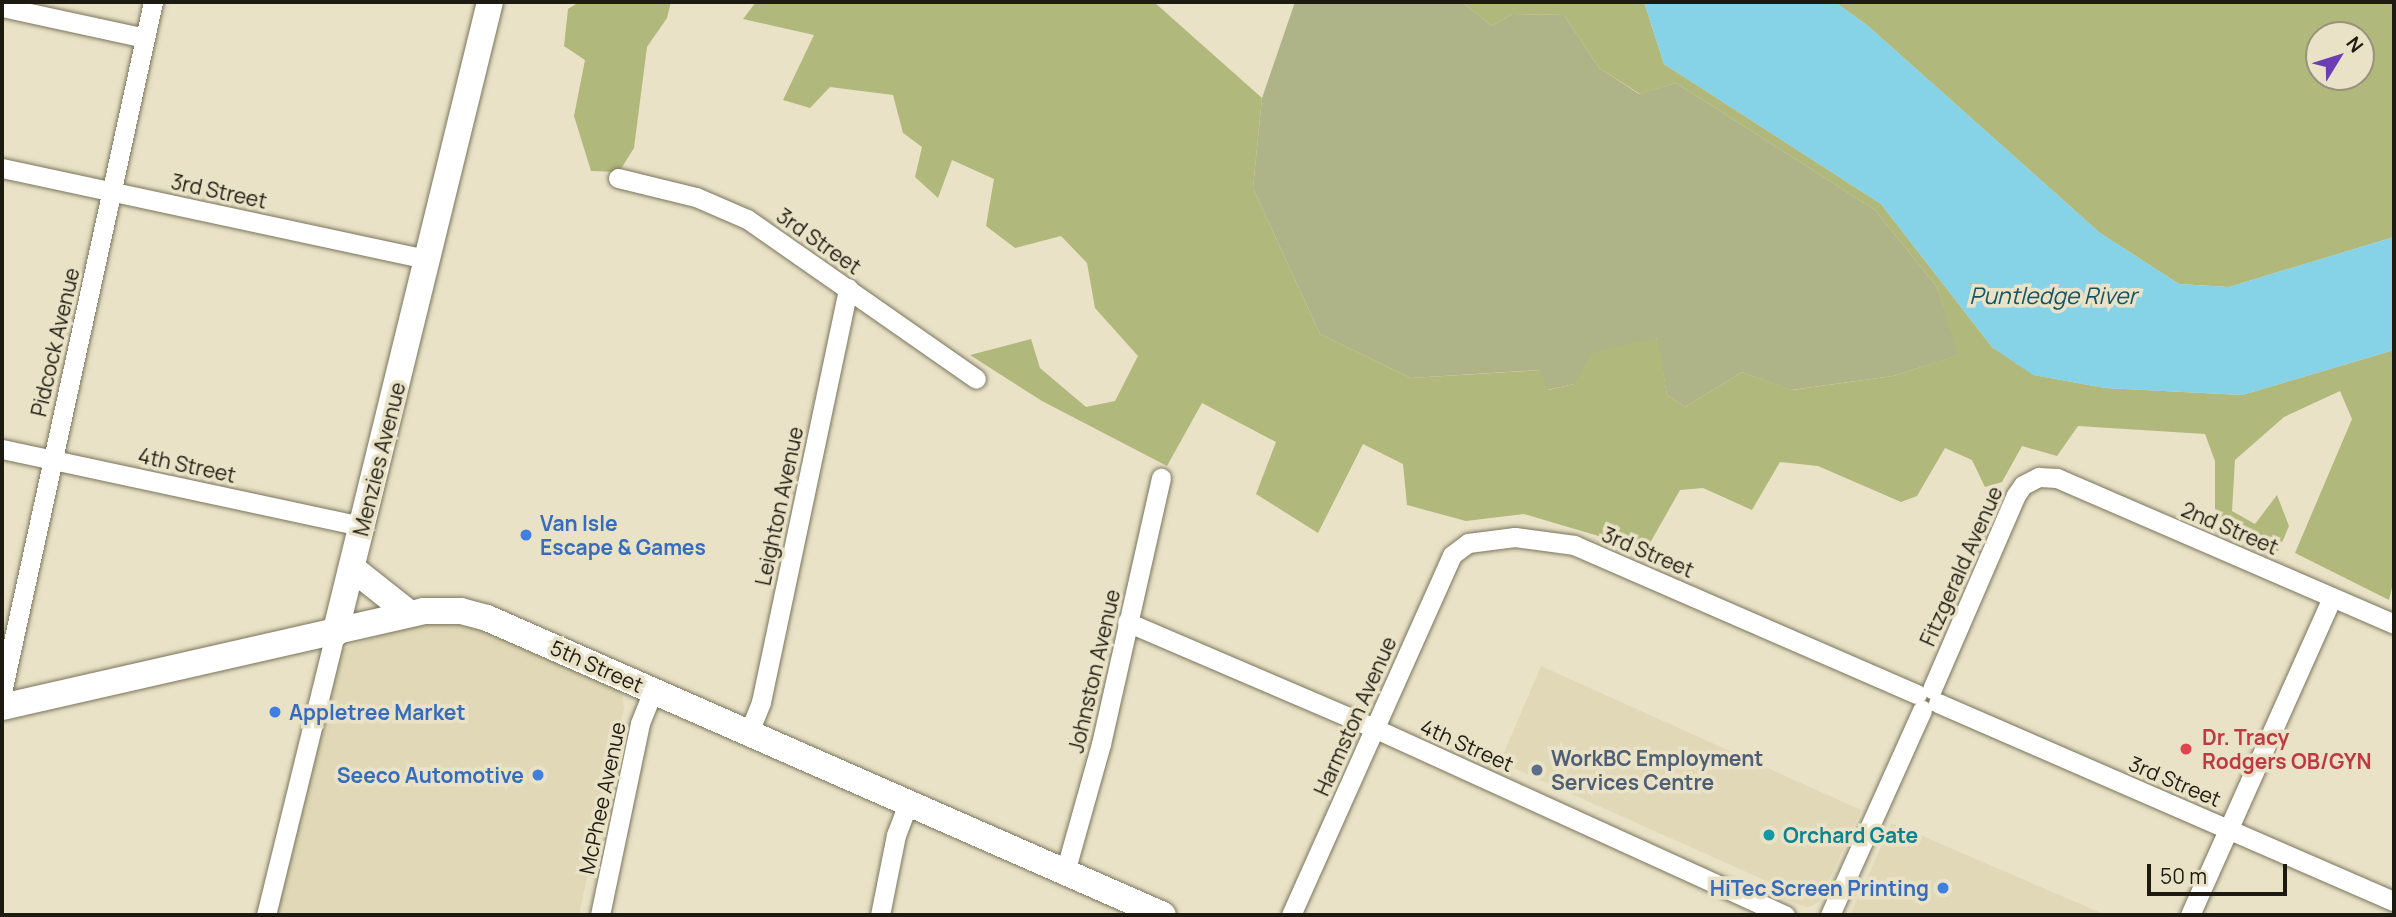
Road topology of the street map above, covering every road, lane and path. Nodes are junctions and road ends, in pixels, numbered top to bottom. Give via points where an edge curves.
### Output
1 (153, 2) edge
2 (490, 2) edge
3 (2, 7) edge
4 (145, 38) junction
5 (2, 168) edge
6 (618, 178) dead end
7 (111, 192) junction
8 (427, 259) junction
9 (848, 288) junction
10 (976, 379) dead end
11 (2, 449) edge
12 (52, 460) junction
13 (2046, 477) joint
14 (1161, 478) dead end
15 (362, 526) junction
16 (1468, 543) joint
17 (352, 568) junction
18 (2332, 597) junction
19 (410, 614) junction
20 (1127, 622) junction
21 (2394, 624) edge
22 (335, 634) junction
23 (2, 691) edge
24 (653, 691) junction
25 (1927, 699) junction
26 (2, 707) edge
27 (1374, 728) junction
28 (749, 732) junction
29 (908, 803) junction
30 (2229, 829) junction
31 (1065, 872) junction
32 (2394, 901) edge
33 (266, 915) edge
34 (600, 915) edge
35 (880, 915) edge
36 (1163, 915) edge
37 (1291, 915) edge
38 (1785, 915) edge
39 (1830, 915) edge
40 (2190, 915) edge

1 - 4 street, Pidcock Avenue
2 - 8 street, Menzies Avenue
3 - 4 street
4 - 7 street, Pidcock Avenue
5 - 7 street, 3rd Street
6 - 9 street, 3rd Street via 696,197 747,219
7 - 8 street, 3rd Street
7 - 12 street, Pidcock Avenue
8 - 15 street, Menzies Avenue
9 - 10 street, 3rd Street
9 - 28 street, Leighton Avenue via 761,702
11 - 12 street, 4th Street
12 - 15 street, 4th Street
12 - 23 street, Pidcock Avenue
13 - 18 street, 2nd Street
13 - 25 street, Fitzgerald Avenue via 2031,480 2016,495
14 - 20 street, Johnston Avenue
15 - 17 street, Menzies Avenue
16 - 25 street, 3rd Street via 1516,537 1574,545
16 - 27 street, Harmston Avenue via 1452,555
17 - 19 street
17 - 22 street, Menzies Avenue
18 - 21 street, 2nd Street
18 - 30 street
19 - 22 street, 5th Street
19 - 24 street, 5th Street via 448,610 487,618
20 - 27 street, 4th Street
20 - 31 street, Johnston Avenue via 1101,744
22 - 26 street, 5th Street
22 - 33 street, Menzies Avenue
24 - 28 street, 5th Street
24 - 34 street, McPhee Avenue via 640,723
25 - 30 street, 3rd Street
25 - 39 street, Fitzgerald Avenue
27 - 37 street, Harmston Avenue
27 - 38 street, 4th Street
28 - 29 street, 5th Street
29 - 31 street, 5th Street
29 - 35 street
30 - 32 street, 3rd Street
30 - 40 street
31 - 36 street, 5th Street

